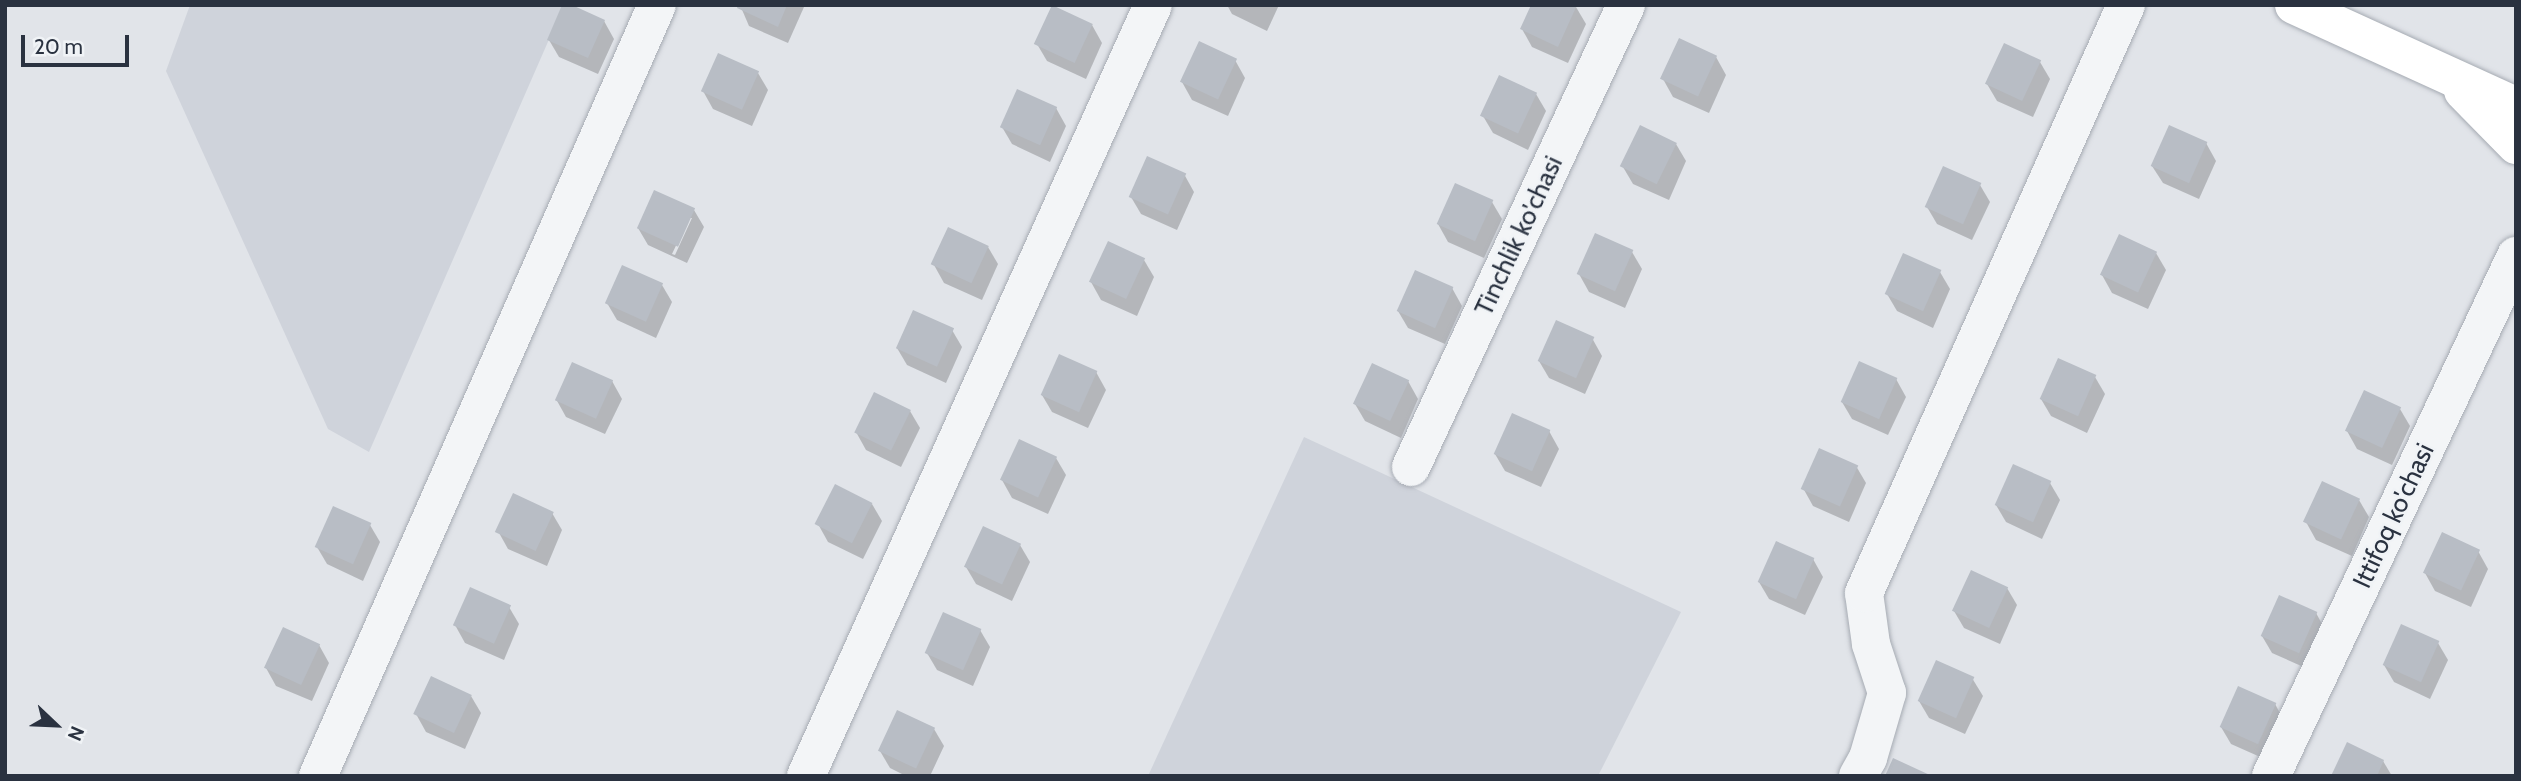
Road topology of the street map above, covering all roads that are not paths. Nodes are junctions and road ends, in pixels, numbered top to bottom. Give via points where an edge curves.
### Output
1 (657, 5) edge
2 (1153, 5) edge
3 (1626, 5) edge
4 (2126, 5) edge
5 (2294, 5) edge
6 (2447, 75) junction
7 (2516, 106) edge
8 (2516, 145) edge
9 (2516, 256) edge
10 (1411, 467) dead end
11 (317, 776) edge
12 (806, 776) edge
13 (1858, 776) edge
14 (2271, 776) edge

1 - 11 street
2 - 12 street
3 - 10 street, Tinchlik ko'chasi
4 - 13 street via 1864,593 1871,644 1887,693 1868,758
5 - 6 main road
6 - 7 main road
6 - 8 main road
9 - 14 street, Ittifoq ko'chasi

